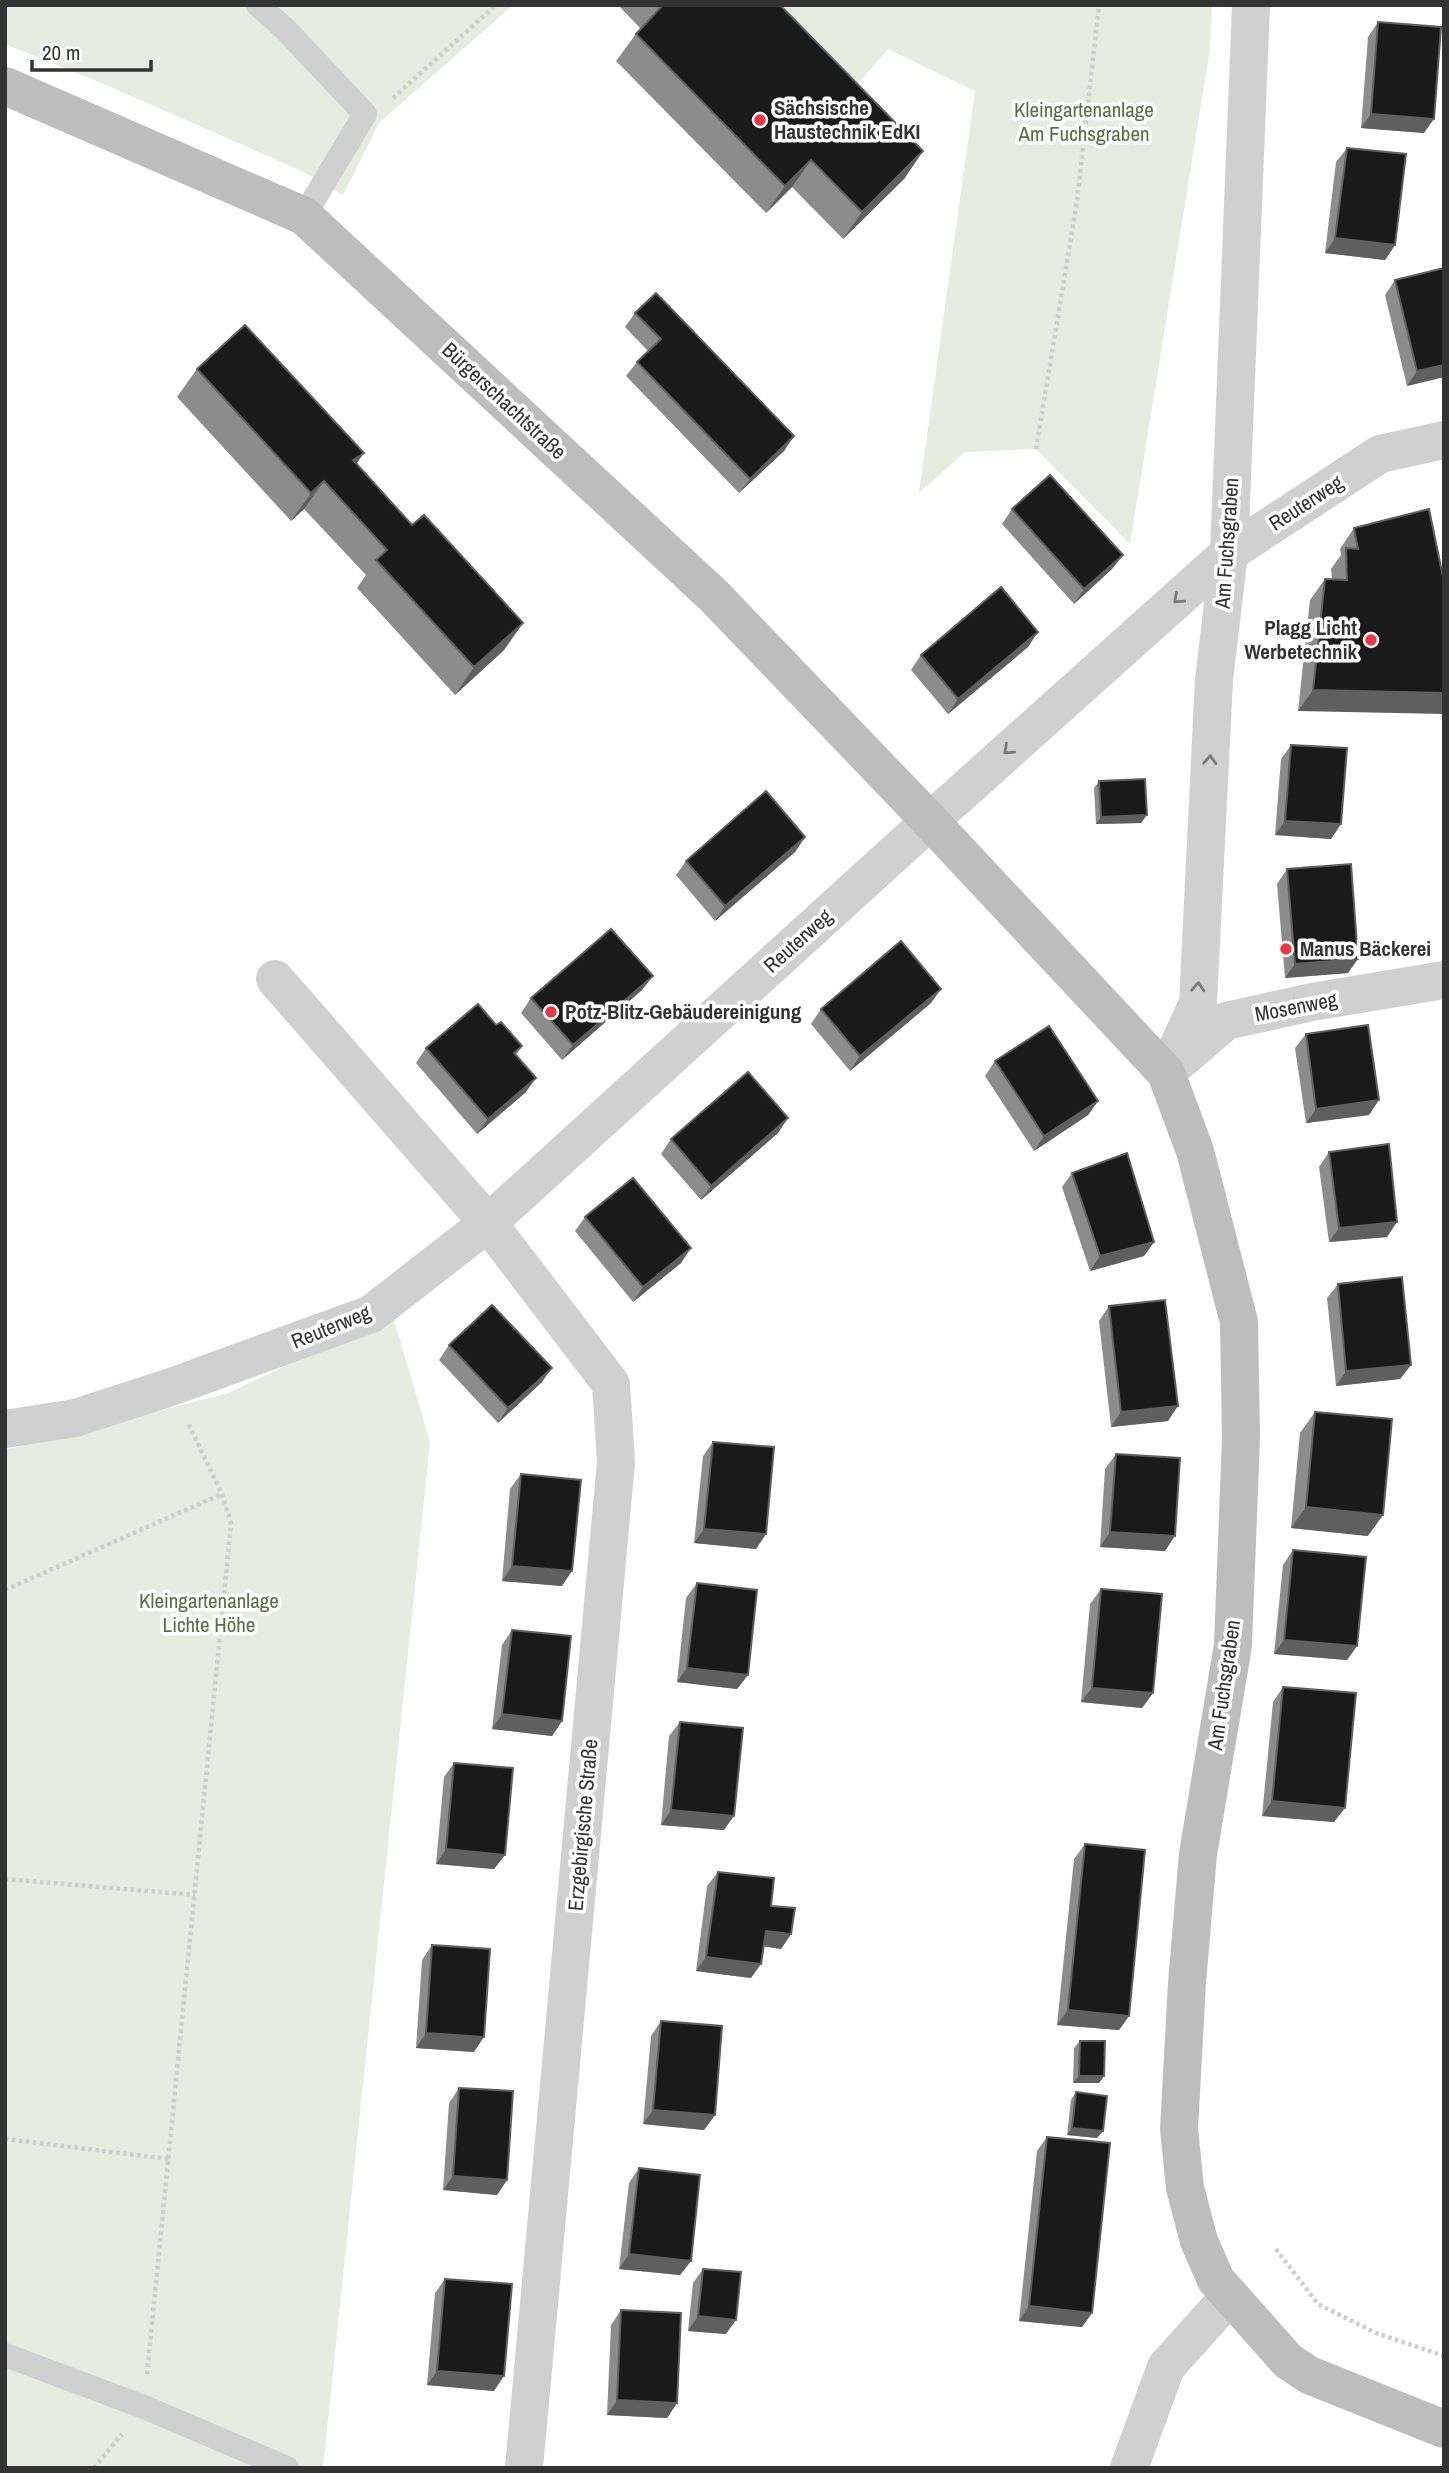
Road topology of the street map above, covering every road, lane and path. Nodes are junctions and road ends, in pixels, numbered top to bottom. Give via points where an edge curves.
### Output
1 (258, 5) edge
2 (496, 5) edge
3 (1099, 5) edge
4 (1251, 5) edge
5 (5, 86) edge
6 (365, 114) junction
7 (304, 216) junction
8 (1444, 440) edge
9 (1036, 449) dead end
10 (1229, 554) junction
11 (930, 821) junction
12 (275, 979) dead end
13 (1444, 980) edge
14 (1166, 1073) junction
15 (488, 1223) junction
16 (171, 1387) junction
17 (5, 1429) edge
18 (222, 1494) junction
19 (5, 1590) edge
20 (5, 1879) edge
21 (195, 1895) junction
22 (5, 2139) edge
23 (169, 2160) junction
24 (1276, 2249) dead end
25 (1230, 2296) junction
26 (5, 2355) edge
27 (1444, 2356) edge
28 (144, 2407) junction
29 (1444, 2429) edge
30 (94, 2468) edge
31 (287, 2468) edge
32 (524, 2468) edge
33 (1129, 2468) edge

1 - 6 lane
2 - 6 path via 389,102
3 - 9 path via 1077,201
4 - 10 street, Am Fuchsgraben
5 - 7 main road, Bürgerschachtstraße
6 - 7 lane
7 - 11 main road, Bürgerschachtstraße via 714,596
8 - 10 street, Reuterweg via 1380,454
10 -> 11 street, Reuterweg
14 -> 10 street, Am Fuchsgraben via 1198,1003 1214,680
11 - 14 main road, Am Fuchsgraben
11 - 15 street, Reuterweg
12 - 15 street, Erzgebirgische Straße
13 - 14 street, Mosenweg via 1226,1021
14 - 25 main road, Am Fuchsgraben via 1195,1152 1239,1322 1241,1438 1233,1645 1198,1854 1180,2129 1185,2188 1199,2241 1216,2280
15 - 16 street, Reuterweg via 372,1314
15 - 32 street, Erzgebirgische Straße via 611,1384 616,1462
16 - 17 street, Reuterweg via 75,1418
16 - 18 path
18 - 19 path
18 - 21 path via 231,1524
20 - 21 path
21 - 23 path
22 - 23 path
23 - 28 path
24 - 27 path via 1318,2304 1376,2333
25 - 29 main road via 1288,2361 1309,2375
25 - 33 street via 1166,2367
26 - 28 lane
28 - 30 path
28 - 31 lane

